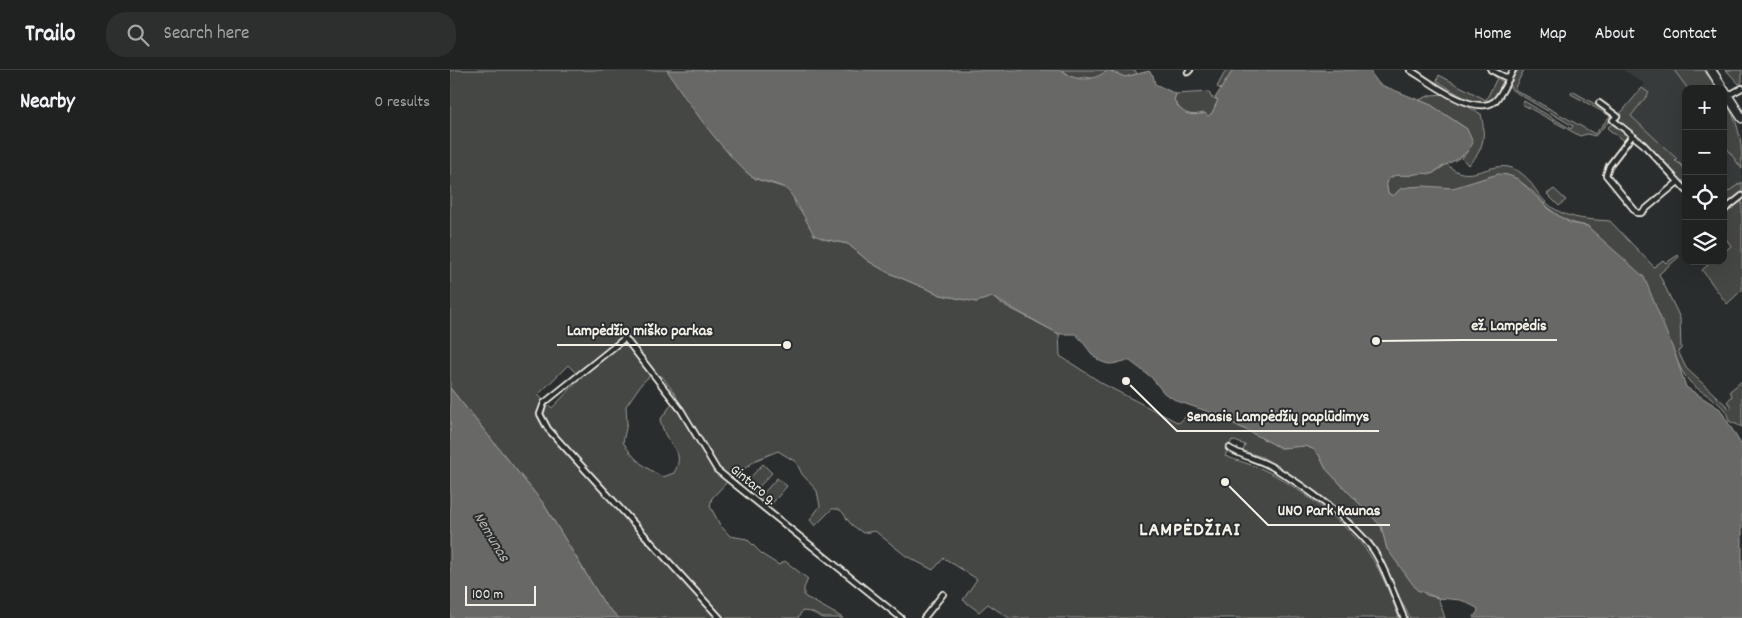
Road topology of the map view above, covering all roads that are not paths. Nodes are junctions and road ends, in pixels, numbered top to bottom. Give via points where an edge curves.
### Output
1 (1410, 70) edge
2 (1491, 70) edge
3 (1514, 70) edge
4 (1711, 70) edge
5 (1508, 79) junction
6 (1742, 88) edge
7 (1729, 95) junction
8 (1599, 104) dead end
9 (1742, 118) edge
10 (1632, 136) junction
11 (1678, 182) junction
12 (1682, 186) edge
13 (1742, 196) edge
14 (1727, 208) edge
15 (1228, 448) dead end
16 (943, 594) dead end
17 (720, 618) edge
18 (901, 618) edge
19 (924, 618) edge
20 (1404, 618) edge

1 - 5 street via 1465,102 1478,106 1495,100
2 - 5 street
3 - 5 street
4 - 7 main road
6 - 7 street
7 - 9 main road
8 - 10 street via 1617,116 1613,120
10 - 11 street
10 - 11 street via 1606,175 1637,212 1641,213
11 - 12 street
13 - 14 street
15 - 20 street via 1276,469 1353,528 1376,555
16 - 19 street
17 - 18 street, Gintaro g. via 548,429 540,414 544,403 625,338 681,410 717,470

